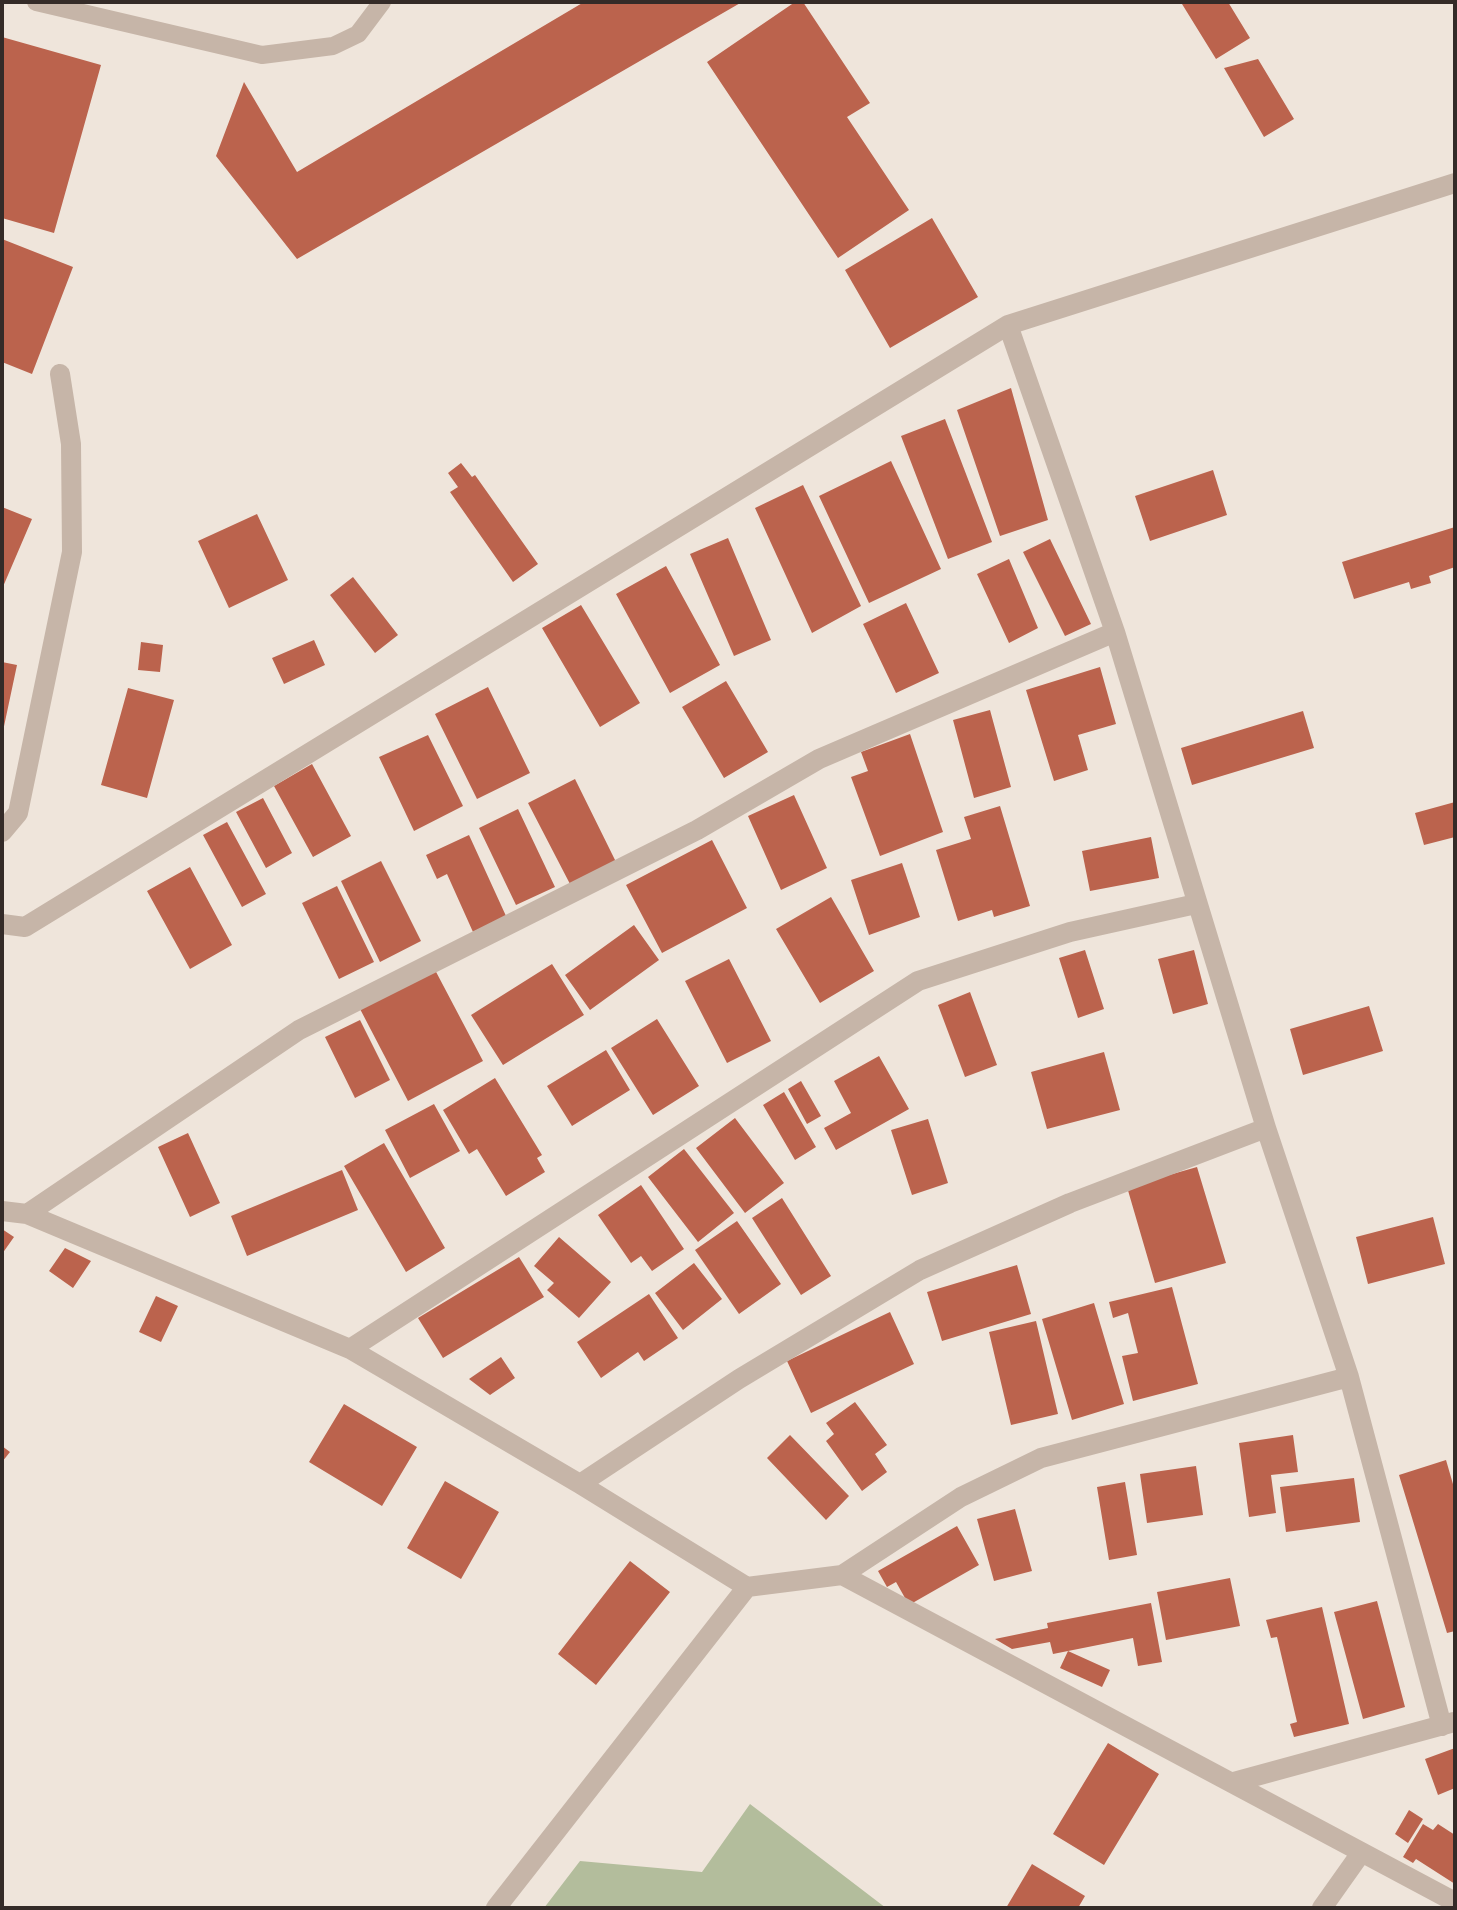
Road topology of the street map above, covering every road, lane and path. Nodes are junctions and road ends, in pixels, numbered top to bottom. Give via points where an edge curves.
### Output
1 (36, 2) edge
2 (382, 2) edge
3 (1455, 183) edge
4 (1008, 325) junction
5 (60, 374) dead end
6 (1115, 632) junction
7 (2, 832) edge
8 (1196, 904) junction
9 (2, 924) edge
10 (1266, 1128) junction
11 (2, 1211) edge
12 (27, 1214) junction
13 (350, 1349) junction
14 (1349, 1377) junction
15 (580, 1484) junction
16 (842, 1575) junction
17 (747, 1587) junction
18 (1449, 1724) edge
19 (1234, 1782) junction
20 (1361, 1853) junction
21 (1455, 1902) edge
22 (496, 1908) edge
23 (1322, 1908) edge

1 - 2 lane via 262,55 333,46 358,34
3 - 4 street
4 - 6 street
4 - 9 street via 25,927
5 - 7 street via 71,444 72,552 18,813
6 - 8 street
6 - 12 street via 819,759 697,830 299,1030
8 - 10 street
8 - 13 street via 1070,932 918,981
10 - 14 street
10 - 15 street via 1070,1203 920,1270 739,1379
11 - 12 street
12 - 13 street
13 - 15 street
14 - 16 street via 1041,1458 961,1497
14 - 18 street
15 - 17 street
16 - 17 street
16 - 19 street
17 - 22 street
18 - 19 street
19 - 20 street
20 - 21 street
20 - 23 street

